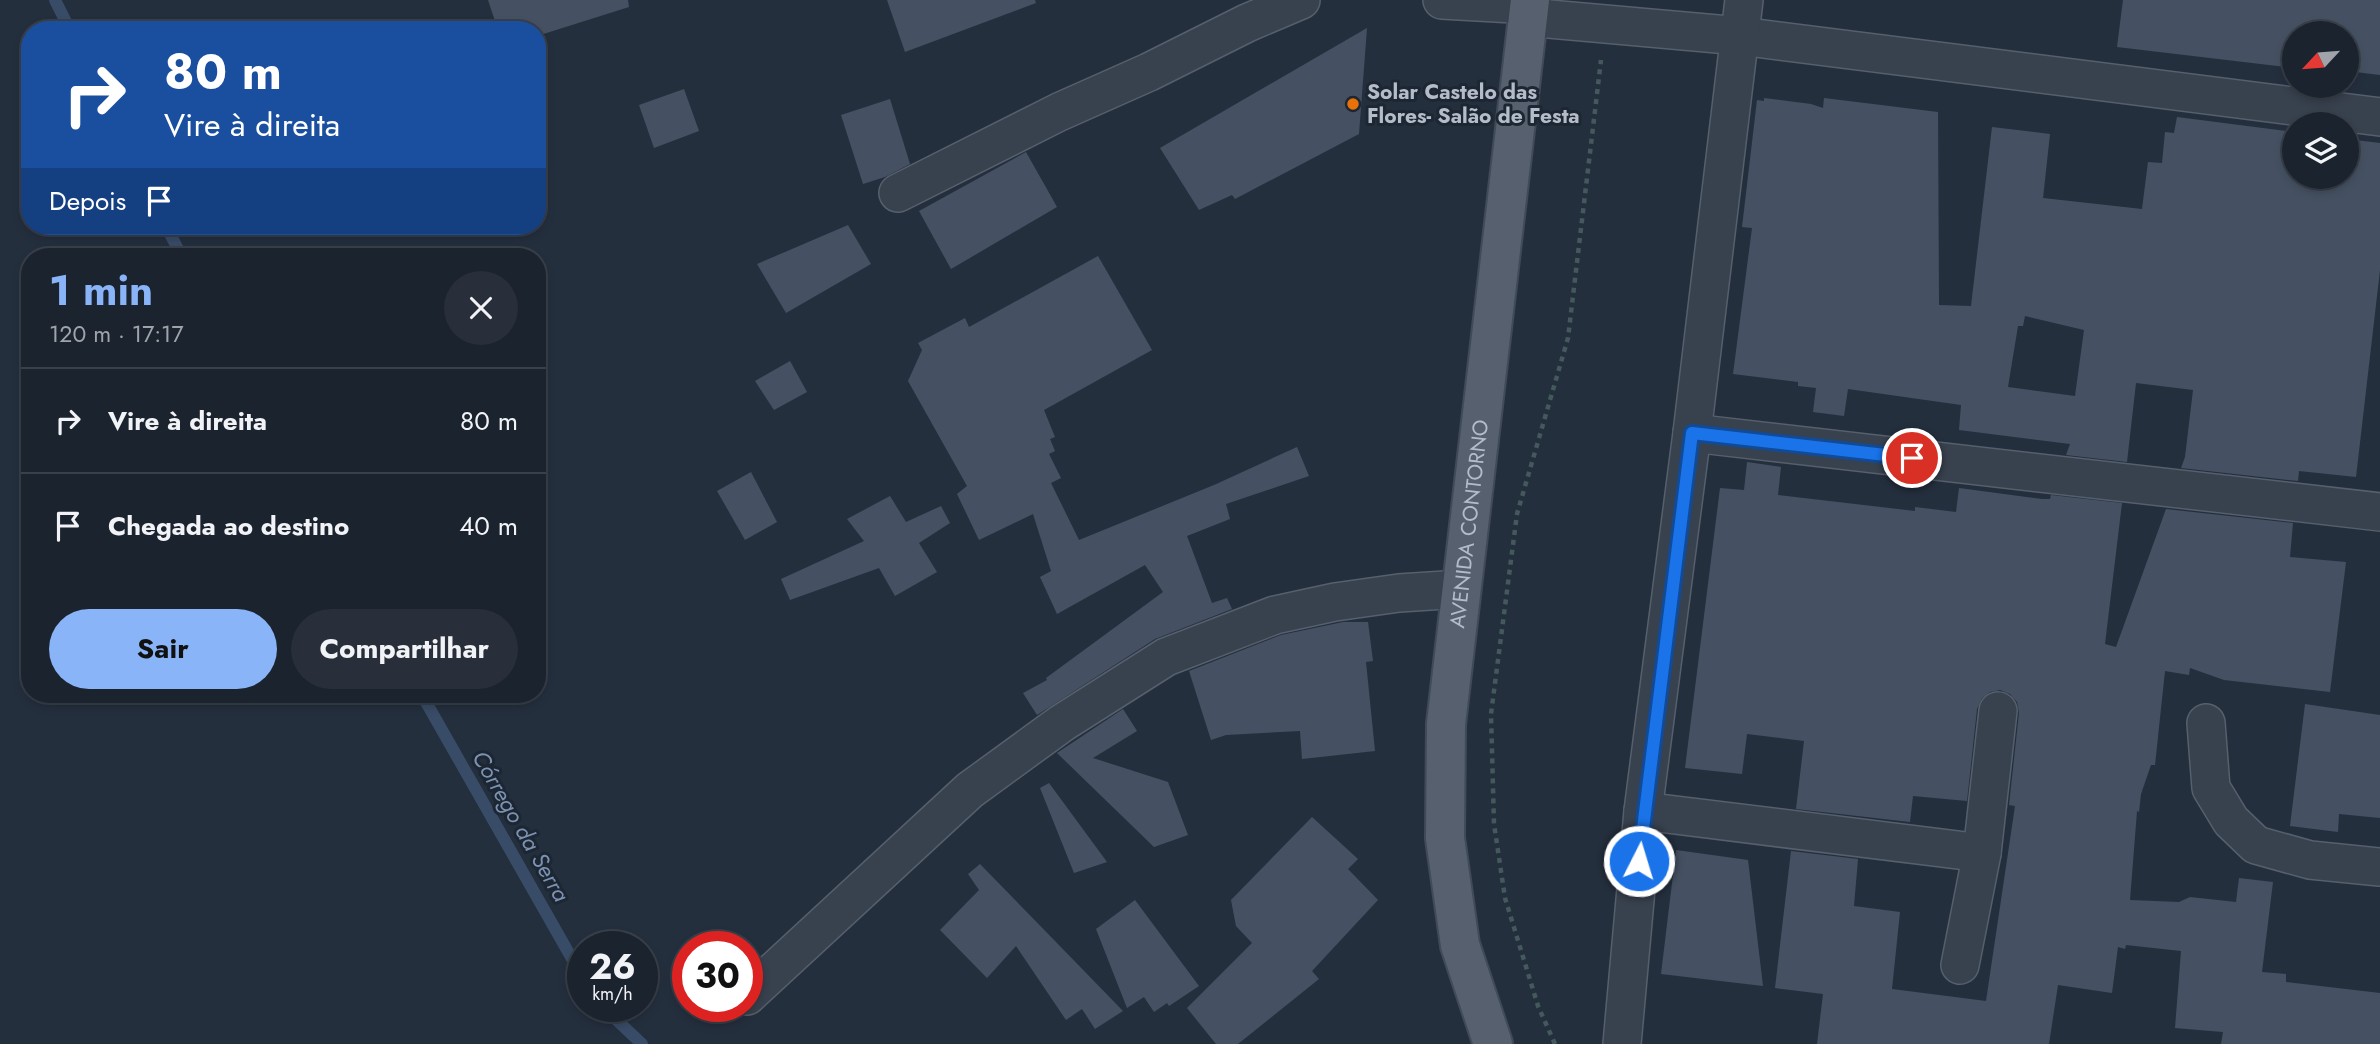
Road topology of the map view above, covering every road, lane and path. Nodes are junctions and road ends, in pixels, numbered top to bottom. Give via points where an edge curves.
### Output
1 (1301, 0) edge
2 (1442, 0) edge
3 (1744, 0) edge
4 (1529, 7) edge
5 (1606, 24) junction
6 (1740, 36) junction
7 (2380, 117) edge
8 (898, 193) dead end
9 (1692, 433) junction
10 (2380, 512) edge
11 (1461, 589) junction
12 (1998, 711) dead end
13 (2206, 723) dead end
14 (1643, 811) junction
15 (1982, 853) junction
16 (2380, 867) edge
17 (1960, 965) dead end
18 (763, 981) edge
19 (1493, 1044) edge
20 (1555, 1044) edge
21 (1622, 1044) edge

1 - 8 street via 1059,112
2 - 4 street
3 - 6 street
4 - 5 street
4 - 11 main road, AVENIDA CONTORNO
5 - 6 street
5 - 20 path via 1568,338 1517,514 1491,714 1494,824 1505,898 1538,1006
6 - 7 street
6 - 9 street
9 - 10 street
9 - 14 street
11 - 18 street via 1399,593 1275,615 1166,657 1062,723 971,790
11 - 19 main road, AVENIDA CONTORNO via 1446,724 1445,838 1460,946
12 - 15 street
13 - 16 street via 2211,788 2231,821 2256,845 2311,860
14 - 15 street
14 - 21 street
15 - 17 street

